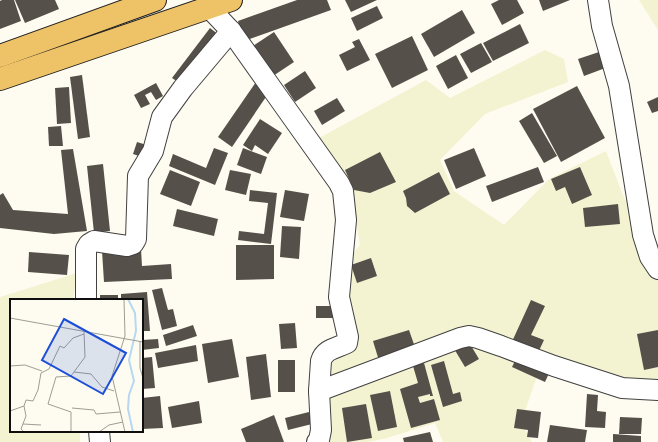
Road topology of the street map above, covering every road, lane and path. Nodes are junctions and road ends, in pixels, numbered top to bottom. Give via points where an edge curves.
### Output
1 (156, 0) edge
2 (231, 0) edge
3 (598, 0) edge
4 (208, 7) junction
5 (230, 31) junction
6 (0, 56) edge
7 (0, 79) edge
8 (658, 269) edge
9 (86, 299) edge
10 (658, 390) edge
11 (319, 392) junction
12 (99, 432) edge
13 (100, 442) edge
14 (317, 442) edge

1 - 6 highway
2 - 4 highway
3 - 8 street via 602,26 619,86 643,235 650,257
4 - 5 street
4 - 7 highway
5 - 9 street via 162,117 153,151 138,176 136,239 133,244 127,246 94,241 86,249
5 - 11 street via 343,191 346,220 339,297 348,337 347,343 322,356
10 - 11 street via 622,388 469,336
11 - 14 street via 321,430
12 - 13 street

